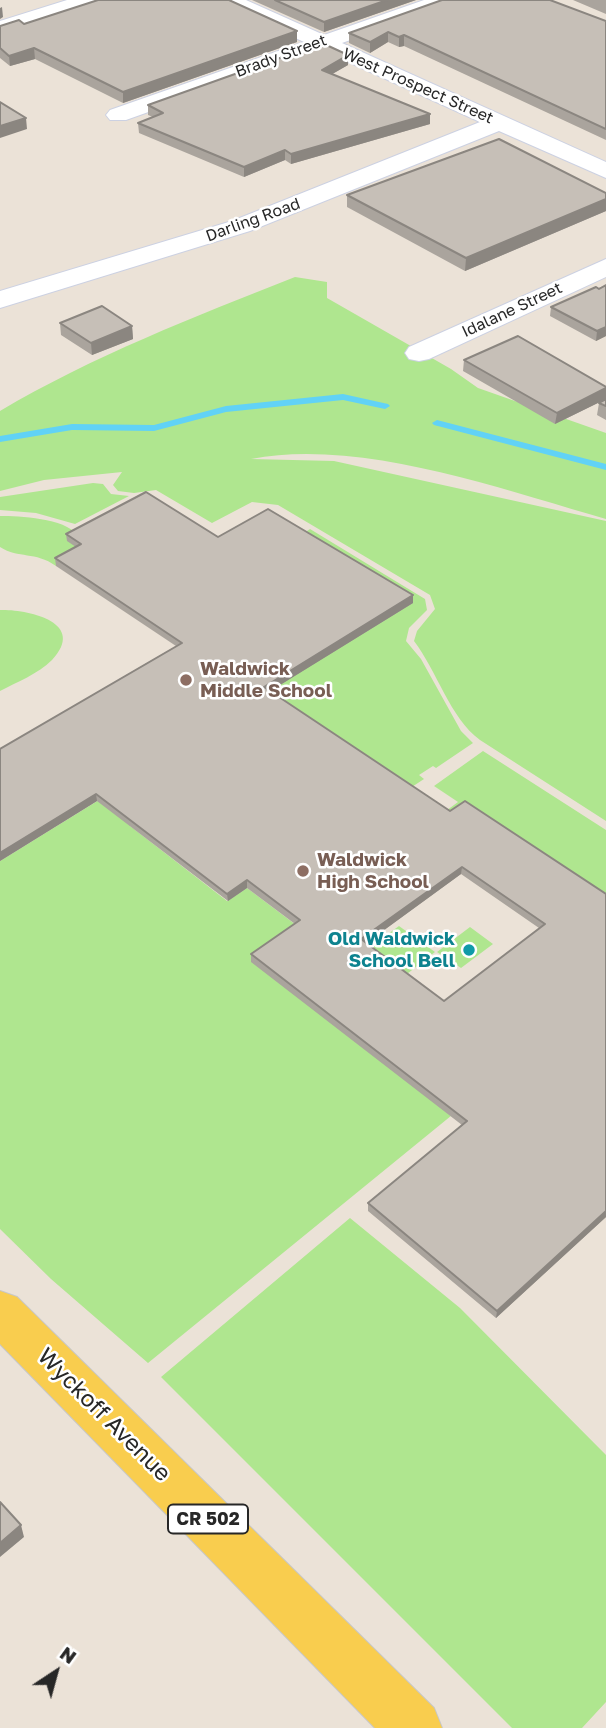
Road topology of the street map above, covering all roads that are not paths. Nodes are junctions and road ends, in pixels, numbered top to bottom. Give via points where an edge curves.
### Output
1 (88, 0) edge
2 (229, 0) edge
3 (444, 0) edge
4 (0, 28) edge
5 (321, 42) junction
6 (118, 115) dead end
7 (499, 123) junction
8 (606, 171) edge
9 (606, 267) edge
10 (0, 300) edge
11 (419, 353) dead end
12 (0, 1312) edge
13 (414, 1728) edge

1 - 4 street
2 - 5 street, West Prospect Street
3 - 5 street, Brady Street
5 - 6 street, Brady Street
5 - 7 street, West Prospect Street
7 - 8 street, West Prospect Street
7 - 10 street, Darling Road via 241,226
9 - 11 street, Idalane Street
12 - 13 main road, Wyckoff Avenue / CR 502

